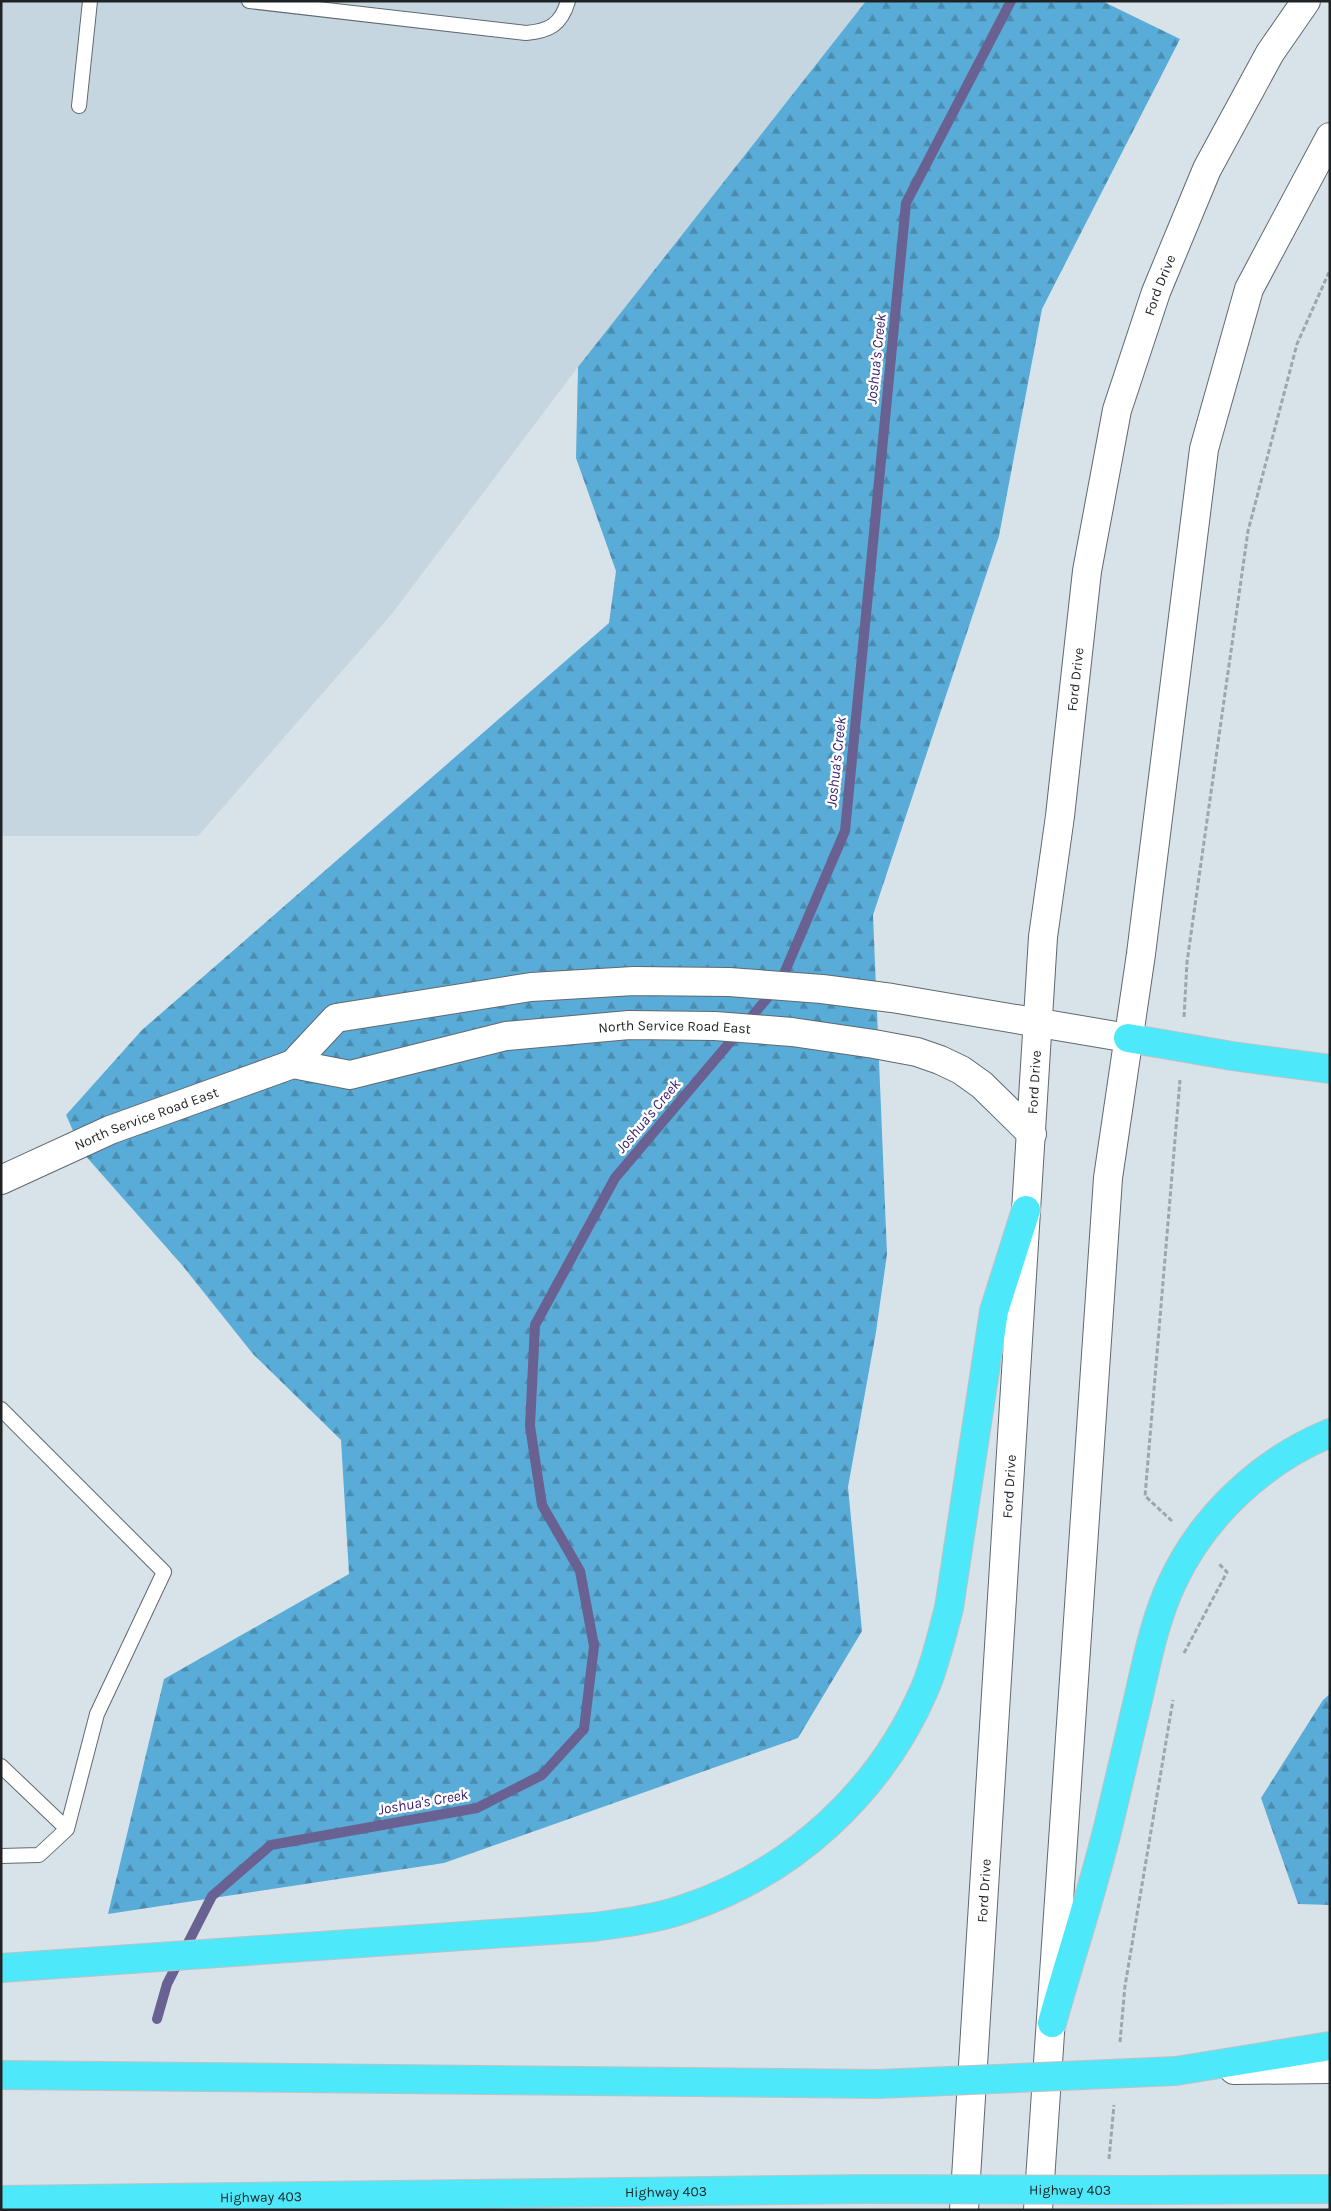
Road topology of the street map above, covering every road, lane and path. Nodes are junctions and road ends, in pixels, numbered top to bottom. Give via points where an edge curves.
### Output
1 (90, 1) edge
2 (249, 1) edge
3 (568, 1) edge
4 (1306, 1) edge
5 (79, 106) dead end
6 (1330, 136) edge
7 (1330, 270) edge
8 (1187, 962) dead end
9 (1039, 1022) junction
10 (1128, 1038) junction
11 (293, 1064) junction
12 (1330, 1069) edge
13 (1032, 1134) junction
14 (1, 1180) edge
15 (1026, 1210) junction
16 (1, 1409) edge
17 (1330, 1433) edge
18 (1, 1766) edge
19 (67, 1829) junction
20 (1, 1856) edge
21 (1, 1968) edge
22 (1052, 2023) junction
23 (1330, 2046) edge
24 (1330, 2069) edge
25 (1176, 2071) junction
26 (1, 2075) edge
27 (1330, 2189) edge
28 (1, 2200) edge
29 (964, 2210) edge
30 (1038, 2210) edge

1 - 5 lane
2 - 3 lane via 526,33 545,31 560,20
4 - 9 main road, Ford Drive via 1270,53 1207,170 1156,292 1118,410 1088,572 1043,936
6 - 10 main road via 1249,289 1204,449
7 - 8 path via 1298,344 1248,531
9 - 10 main road, North Service Road East
9 - 11 main road, North Service Road East via 813,988 728,982 634,981 531,987 336,1018
9 - 13 main road, Ford Drive
10 - 12 highway
10 - 22 main road via 1106,1197
11 - 13 main road, North Service Road East via 350,1075 506,1036 629,1025 715,1026 792,1032 917,1052 940,1060 982,1085
11 - 14 main road, North Service Road East via 110,1130
13 - 15 main road, Ford Drive
15 - 21 highway via 994,1311 949,1608 926,1687 899,1738 861,1792 802,1848 725,1894 639,1921 594,1927
15 - 29 main road, Ford Drive
16 - 19 lane via 164,1572 97,1714
17 - 22 highway via 1278,1460 1246,1485 1217,1514 1172,1582 1157,1620 1107,1830
18 - 19 lane
19 - 20 lane via 39,1855
22 - 30 main road
23 - 25 highway
24 - 25 main road
25 - 26 highway, bridge via 878,2084
27 - 28 highway, Highway 403, bridge via 865,2189

